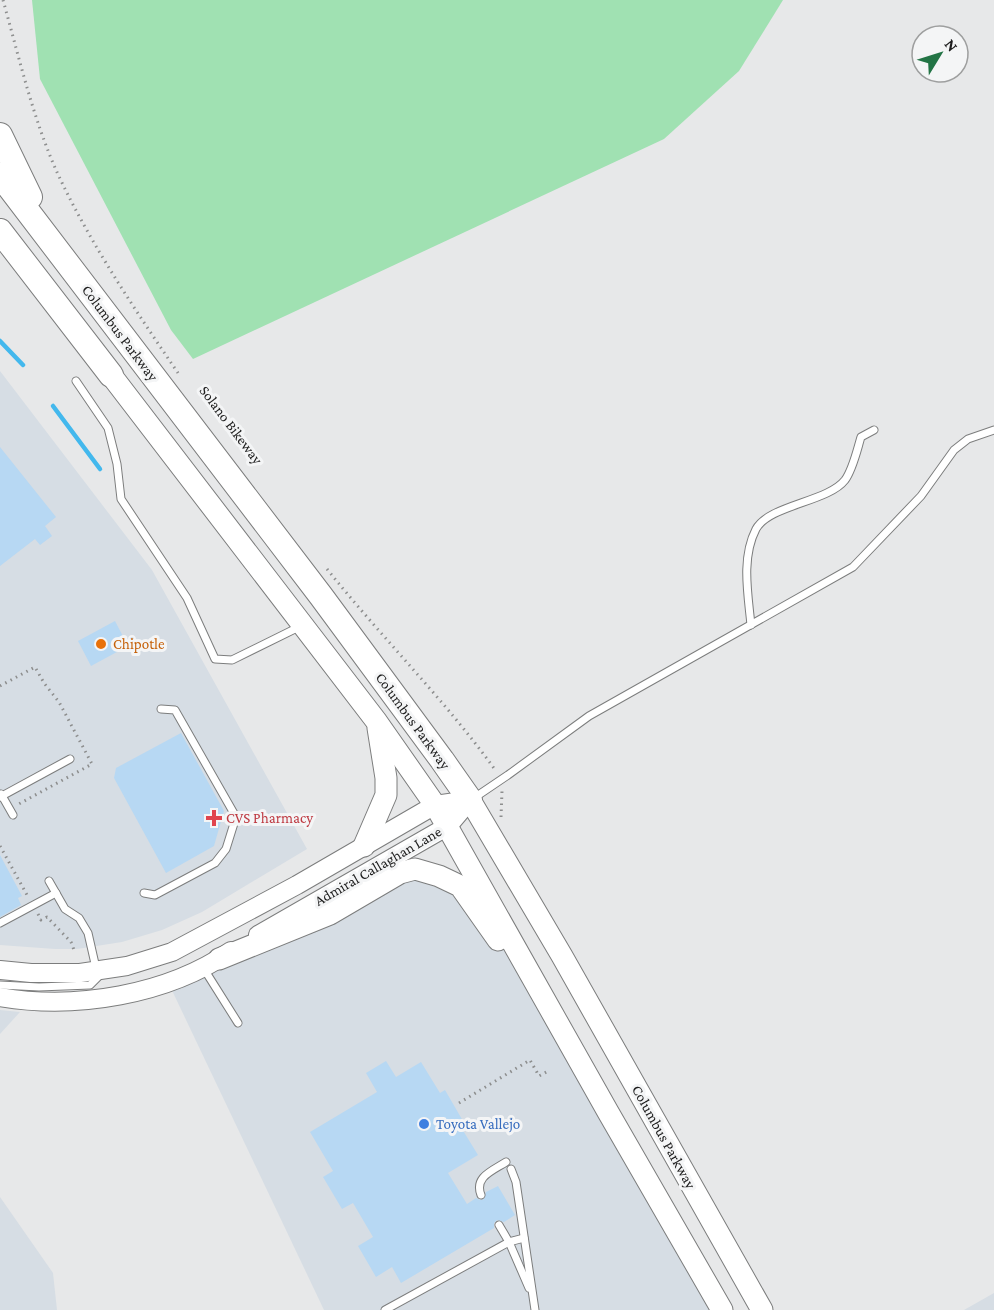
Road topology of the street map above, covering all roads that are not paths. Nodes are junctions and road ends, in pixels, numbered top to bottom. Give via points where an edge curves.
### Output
1 (0, 135) edge
2 (0, 175) edge
3 (0, 231) edge
4 (51, 243) junction
5 (0, 249) edge
6 (91, 349) junction
7 (111, 375) joint
8 (76, 381) dead end
9 (874, 430) dead end
10 (994, 430) edge
11 (750, 625) junction
12 (302, 626) junction
13 (161, 709) dead end
14 (377, 722) junction
15 (69, 759) dead end
16 (1, 795) edge
17 (470, 800) junction
18 (435, 805) junction
19 (11, 812) road end
20 (447, 826) junction
21 (364, 846) junction
22 (49, 881) dead end
23 (144, 892) dead end
24 (56, 893) junction
25 (0, 923) edge
26 (211, 964) junction
27 (0, 970) edge
28 (96, 970) junction
29 (0, 985) edge
30 (0, 997) edge
31 (238, 1023) dead end
32 (576, 1054) junction
33 (506, 1162) dead end
34 (511, 1169) dead end
35 (481, 1196) dead end
36 (499, 1225) dead end
37 (524, 1238) junction
38 (509, 1242) junction
39 (533, 1296) junction
40 (385, 1310) edge
41 (535, 1310) edge
42 (722, 1310) edge
43 (762, 1310) edge

1 - 4 highway
2 - 4 highway, Columbus Parkway
3 - 6 highway, Columbus Parkway
4 - 17 highway, Columbus Parkway via 321,596
5 - 6 highway
6 - 7 highway, Columbus Parkway
7 - 12 main road, Columbus Parkway
8 - 12 lane via 108,428 121,499 187,598 215,659 232,660
9 - 11 lane via 861,436 844,482 772,515 757,527 746,570
10 - 11 lane via 968,439 954,450 921,496 853,567
11 - 17 lane via 589,716
12 - 14 main road, Columbus Parkway
13 - 23 lane via 175,710 236,817 226,849 215,863 155,895
14 - 18 main road, Columbus Parkway
14 - 21 main road via 386,795
15 - 16 lane
16 - 19 lane
17 - 18 main road, Admiral Callaghan Lane
17 - 20 main road, Admiral Callaghan Lane
17 - 43 main road, Columbus Parkway
18 - 20 main road, Columbus Parkway
18 - 21 main road, Admiral Callaghan Lane
20 - 26 main road, Admiral Callaghan Lane
20 - 32 main road, Columbus Parkway
21 - 28 main road, Admiral Callaghan Lane via 172,952 127,966
22 - 24 lane
24 - 25 lane
24 - 28 lane via 88,933
26 - 30 main road, Admiral Callaghan Lane via 157,986 107,996 55,1000
26 - 31 lane
26 - 32 main road via 330,914 400,873 415,869 432,873 461,888
27 - 28 main road, Admiral Callaghan Lane via 55,974
28 - 29 lane via 98,977 90,985
32 - 42 main road, Columbus Parkway
33 - 35 lane via 481,1178
34 - 37 lane
36 - 38 lane
37 - 38 lane
37 - 39 lane
38 - 39 lane
38 - 40 lane
39 - 41 lane

